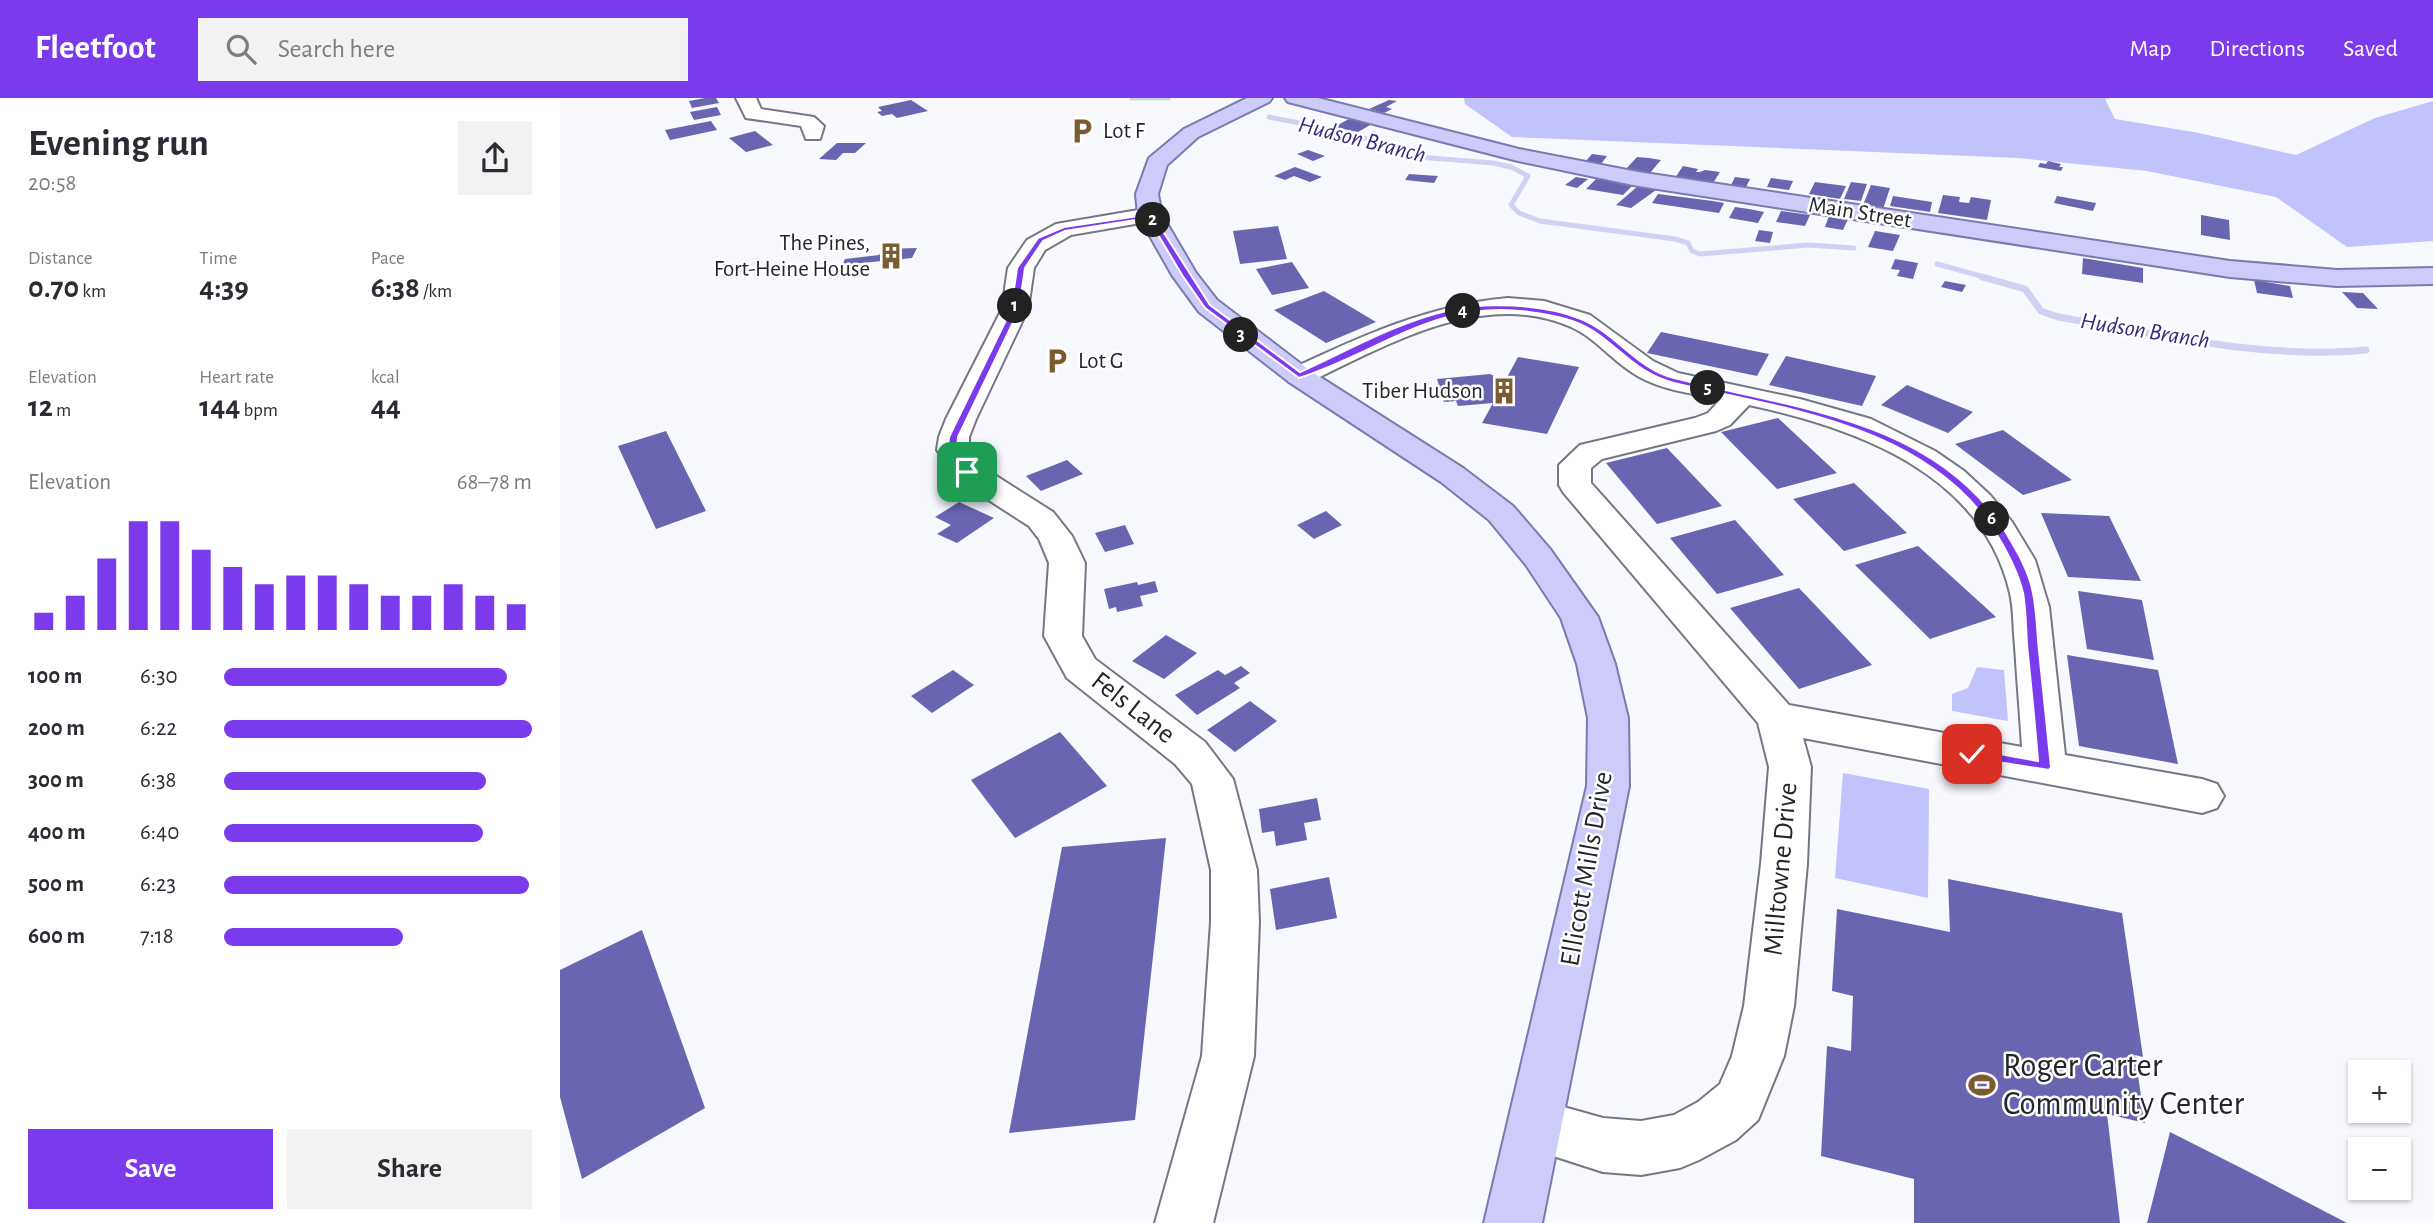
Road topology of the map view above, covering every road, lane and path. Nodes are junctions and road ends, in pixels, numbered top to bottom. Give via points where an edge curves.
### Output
1 (746, 98) edge
2 (1262, 98) edge
3 (1296, 98) edge
4 (813, 135) dead end
5 (1150, 215) junction
6 (2433, 276) edge
7 (1299, 376) junction
8 (1742, 395) junction
9 (1777, 718) junction
10 (2045, 767) junction
11 (2202, 796) dead end
12 (1535, 1125) junction
13 (1184, 1223) edge
14 (1513, 1223) edge

1 - 4 street via 753,114 807,121 814,126
2 - 5 main road via 1191,133 1157,163 1147,194
3 - 6 main road, Main Street via 1518,155 1638,179 2230,269 2337,278
5 - 7 main road, Ellicott Mills Drive via 1208,306
5 - 13 street, Fels Lane via 1064,229 1041,239 1021,268 1015,310 961,419 953,450 967,472 1041,519 1055,536 1067,563 1063,636 1081,668 1190,752 1212,779 1234,870 1228,1056
7 - 8 street via 1426,319 1448,312 1510,307 1581,321 1642,368 1668,379
7 - 12 main road, Ellicott Mills Drive via 1452,475 1502,513 1579,617 1596,664 1608,718 1608,786
8 - 9 street, Milltowne Drive via 1719,419 1705,425 1591,452 1575,465 1575,485
8 - 10 street via 1830,416 1888,438 1959,483 1986,509 2016,558 2028,593
9 - 10 street
9 - 12 street, Milltowne Drive via 1790,767 1784,864 1769,1006 1758,1056 1738,1102 1717,1121 1680,1141 1641,1148 1603,1145
10 - 11 street
12 - 14 main road, Ellicott Mills Drive

